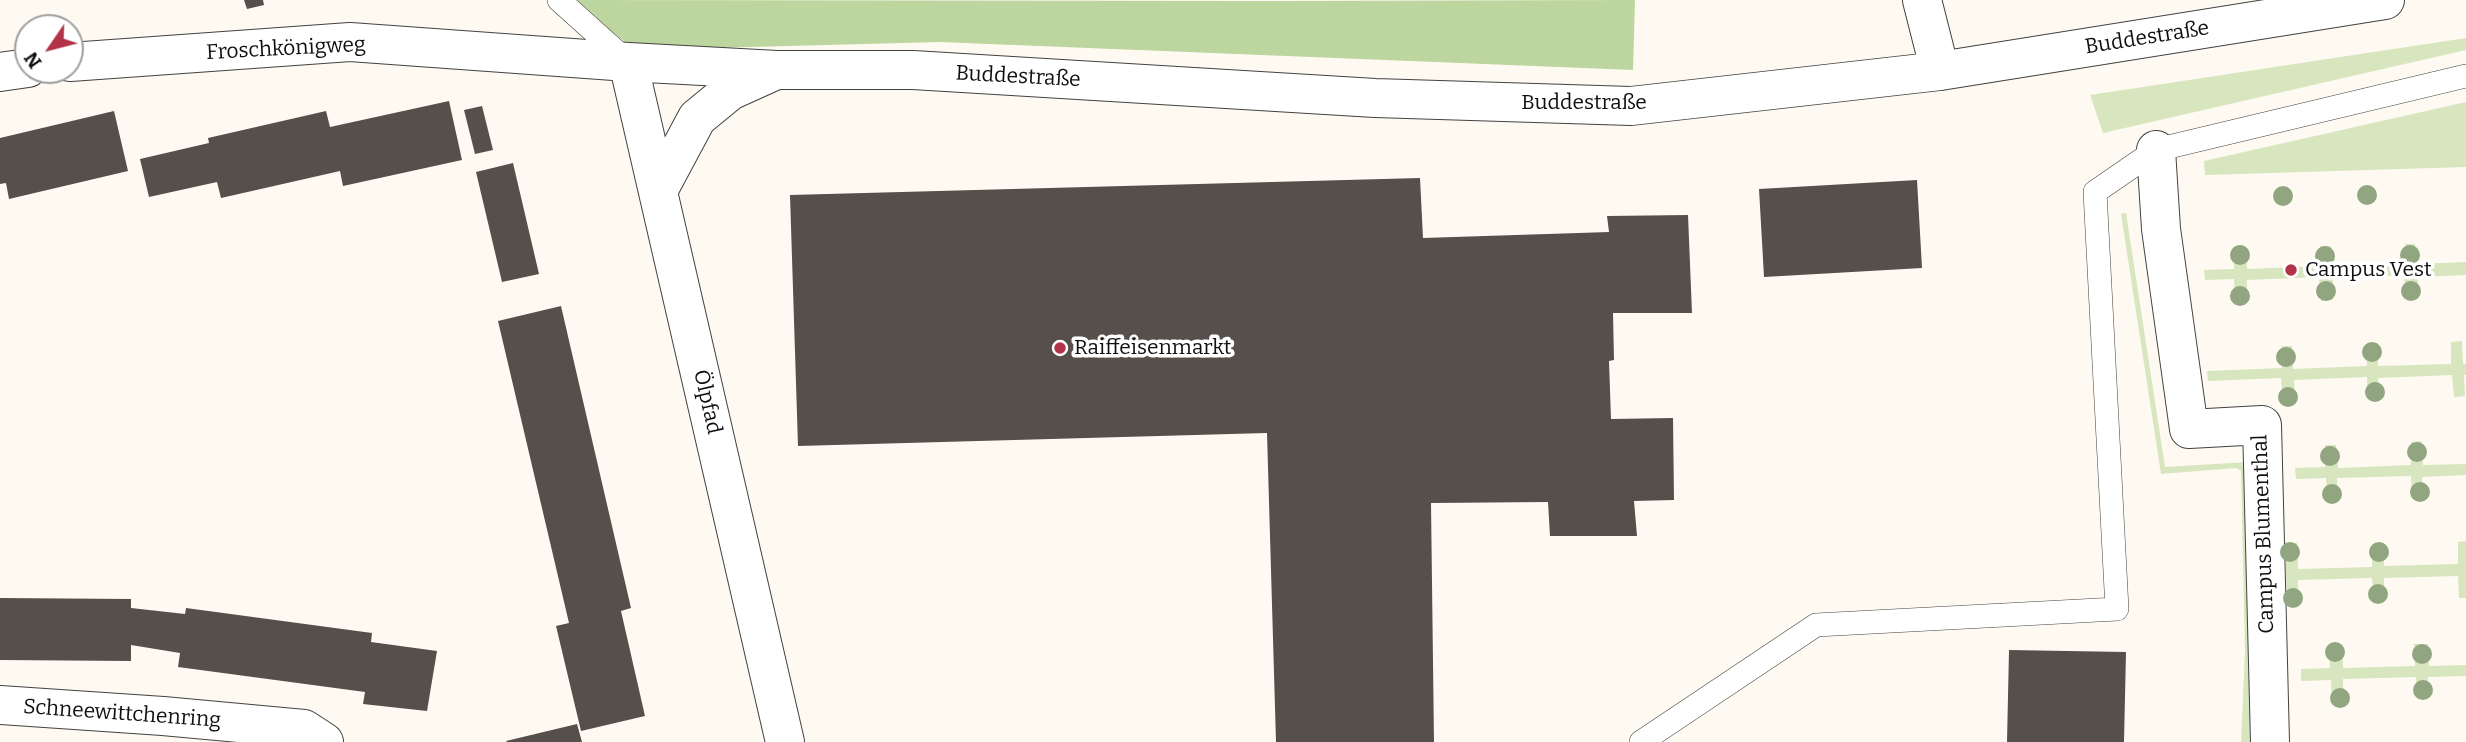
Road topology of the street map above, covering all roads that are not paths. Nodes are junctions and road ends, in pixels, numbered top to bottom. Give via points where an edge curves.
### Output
1 (559, 0) edge
2 (1922, 0) edge
3 (2385, 0) edge
4 (84, 61) edge
5 (628, 62) junction
6 (777, 70) junction
7 (1940, 71) junction
8 (2466, 76) edge
9 (2155, 150) junction
10 (659, 190) junction
11 (0, 705) edge
12 (324, 742) edge
13 (785, 742) edge
14 (1641, 742) edge
15 (2270, 742) edge

1 - 5 lane
2 - 7 street
3 - 7 street, Buddestraße
4 - 5 street, Froschkönigweg via 350,42
5 - 6 street, Buddestraße
5 - 10 street, Ölpfad
6 - 7 street, Buddestraße via 913,70 1375,98 1631,106
6 - 10 street, Buddestraße via 730,91 697,118
8 - 9 lane
9 - 14 lane via 2095,192 2117,609 1816,625
9 - 15 street, Campus Blumenthal via 2161,229 2189,429 2262,425
10 - 13 street, Ölpfad
11 - 12 street, Schneewittchenring via 304,729

